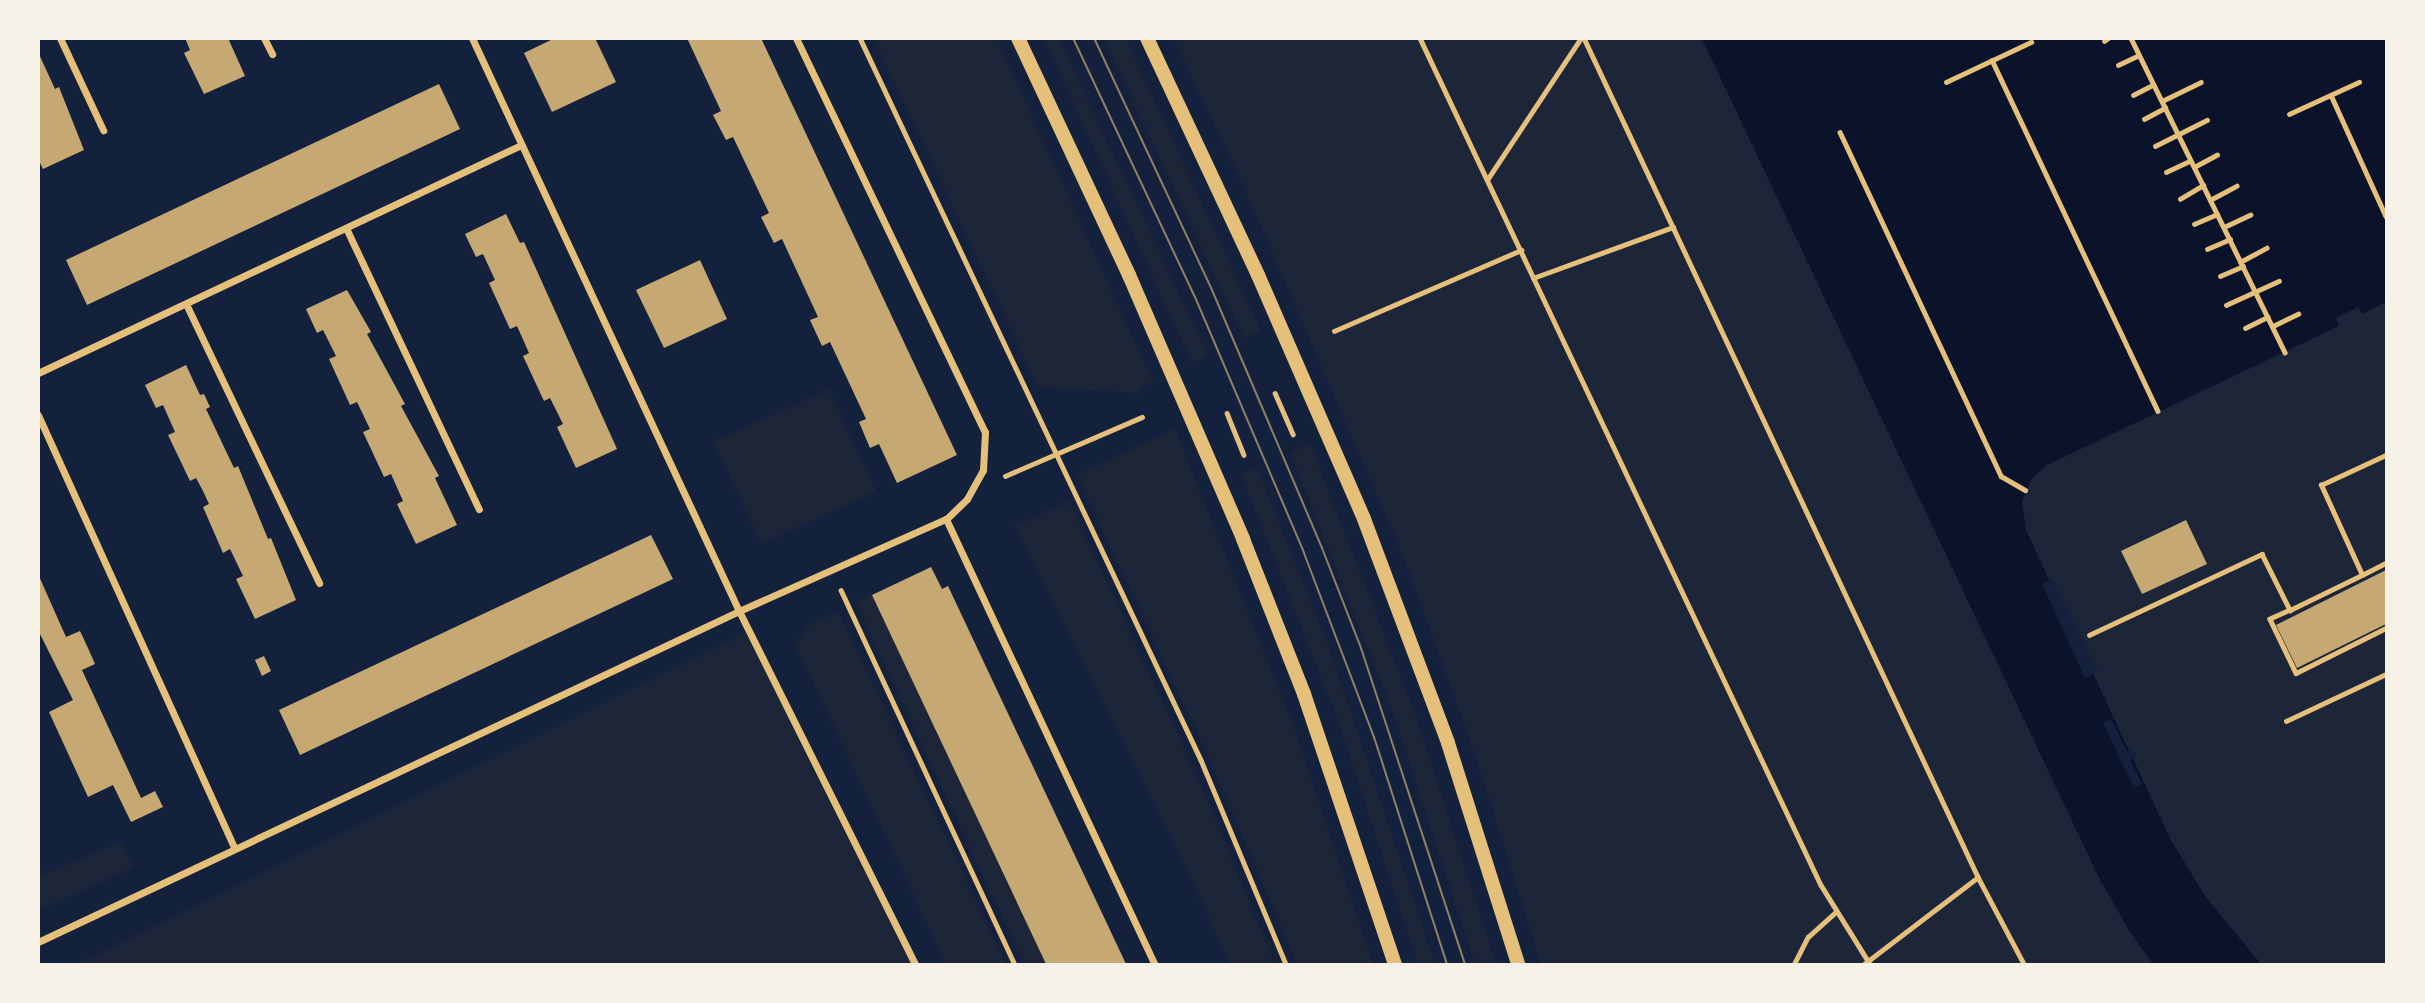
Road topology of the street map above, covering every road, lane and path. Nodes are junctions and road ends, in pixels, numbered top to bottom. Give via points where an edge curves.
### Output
1 (60, 38) edge
2 (264, 38) edge
3 (472, 38) edge
4 (796, 38) edge
5 (860, 38) edge
6 (1018, 38) edge
7 (1147, 38) edge
8 (1420, 38) edge
9 (1582, 38) edge
10 (2131, 38) edge
11 (2031, 42) dead end
12 (272, 54) dead end
13 (2139, 55) junction
14 (1992, 60) junction
15 (2118, 65) dead end
16 (1946, 82) dead end
17 (2201, 82) dead end
18 (2359, 82) dead end
19 (2153, 85) junction
20 (2133, 95) dead end
21 (2331, 95) junction
22 (2161, 101) junction
23 (2165, 108) junction
24 (2289, 114) dead end
25 (2144, 119) dead end
26 (2207, 120) dead end
27 (103, 130) dead end
28 (1840, 132) dead end
29 (2178, 134) junction
30 (521, 145) junction
31 (2155, 146) dead end
32 (2217, 155) dead end
33 (2190, 161) junction
34 (2194, 167) junction
35 (2166, 172) dead end
36 (1487, 180) junction
37 (2203, 185) junction
38 (2236, 186) dead end
39 (2180, 198) dead end
40 (2210, 200) junction
41 (2217, 214) junction
42 (2250, 215) dead end
43 (2386, 216) edge
44 (2194, 224) dead end
45 (1673, 227) junction
46 (2224, 227) junction
47 (346, 228) junction
48 (2230, 239) junction
49 (2266, 248) dead end
50 (2207, 249) dead end
51 (1521, 250) junction
52 (2242, 264) junction
53 (2220, 276) dead end
54 (1533, 278) junction
55 (2279, 281) dead end
56 (2256, 293) junction
57 (2226, 305) dead end
58 (187, 306) junction
59 (2298, 314) dead end
60 (2268, 317) junction
61 (2273, 326) junction
62 (2245, 328) dead end
63 (1334, 331) dead end
64 (2285, 352) dead end
65 (38, 373) edge
66 (1275, 393) dead end
67 (2158, 411) dead end
68 (1227, 413) dead end
69 (38, 415) edge
70 (1142, 417) dead end
71 (1293, 434) dead end
72 (1059, 454) junction
73 (1244, 455) dead end
74 (2386, 455) edge
75 (974, 486) junction
76 (2025, 490) dead end
77 (479, 509) dead end
78 (946, 519) junction
79 (2386, 563) edge
80 (832, 570) junction
81 (2362, 575) junction
82 (319, 583) dead end
83 (2290, 610) junction
84 (739, 611) junction
85 (2386, 628) edge
86 (2088, 635) dead end
87 (2386, 674) edge
88 (2286, 721) dead end
89 (234, 847) junction
90 (1978, 877) junction
91 (1836, 912) junction
92 (38, 942) edge
93 (1867, 963) edge
94 (915, 964) edge
95 (1015, 964) edge
96 (1154, 964) edge
97 (1286, 964) edge
98 (1395, 964) edge
99 (1518, 964) edge
100 (1794, 964) edge
101 (2024, 964) edge

1 - 27 street
2 - 12 street
3 - 30 street
4 - 75 street via 985,432 984,470
5 - 72 path
6 - 98 main road via 1129,275 1243,539 1304,694
7 - 99 main road via 1258,275 1364,519 1448,743
8 - 36 path
9 - 36 path
9 - 45 path
10 - 13 path
11 - 14 path
13 - 15 path
13 - 19 path
14 - 16 path
14 - 67 path
17 - 22 path
18 - 21 path
19 - 20 path
19 - 22 path
21 - 24 path
21 - 43 path
22 - 23 path
23 - 25 path
23 - 29 path
26 - 29 path
28 - 76 path via 2001,476
29 - 31 path
29 - 33 path
30 - 47 street
30 - 84 street
32 - 34 path
33 - 34 path
33 - 35 path
34 - 37 path
36 - 51 path
37 - 39 path
37 - 40 path
38 - 40 path
40 - 41 path
41 - 44 path
41 - 46 path
42 - 46 path
45 - 54 path
45 - 90 path
46 - 48 path
47 - 58 street
47 - 77 street
48 - 50 path
48 - 52 path
49 - 52 path
51 - 54 path
51 - 63 path
52 - 53 path
52 - 56 path
54 - 91 path
55 - 56 path
56 - 57 path
56 - 60 path
58 - 65 street
58 - 82 street
59 - 61 path
60 - 61 path
60 - 62 path
61 - 64 path
66 - 71 path
68 - 73 path
69 - 89 street
70 - 72 path
72 - 75 path
72 - 97 path via 1201,760
74 - 81 path via 2321,485
75 - 78 street
78 - 80 street
78 - 96 street
79 - 81 path
80 - 84 street
80 - 95 path
81 - 83 path
83 - 85 path via 2270,619 2296,673
83 - 86 path via 2262,554
84 - 89 street
84 - 94 street
87 - 88 path
89 - 92 street
90 - 93 path
90 - 101 path
91 - 93 path
91 - 100 path via 1808,937

